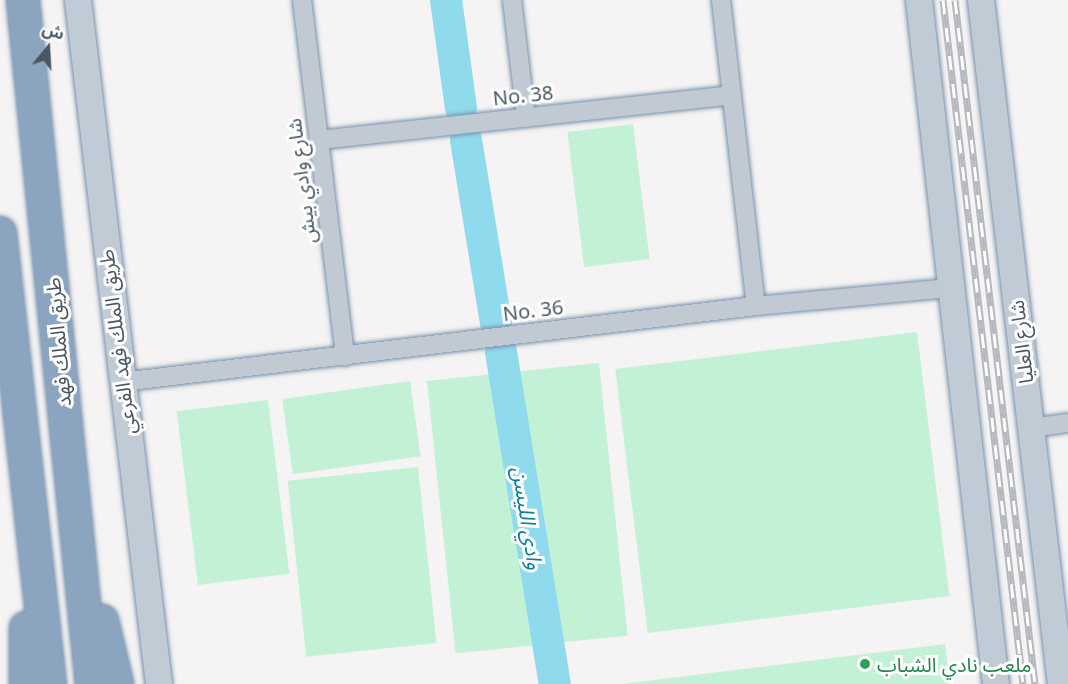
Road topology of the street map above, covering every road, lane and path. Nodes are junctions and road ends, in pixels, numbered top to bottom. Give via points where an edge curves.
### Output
1 (23, 0) edge
2 (39, 0) edge
3 (78, 0) edge
4 (302, 0) edge
5 (512, 0) edge
6 (721, 0) edge
7 (919, 0) edge
8 (981, 0) edge
9 (732, 95) junction
10 (526, 117) junction
11 (38, 130) junction
12 (319, 140) junction
13 (0, 237) edge
14 (950, 288) junction
15 (756, 306) junction
16 (345, 356) junction
17 (122, 382) junction
18 (1068, 423) edge
19 (1031, 428) junction
20 (25, 486) junction
21 (72, 487) junction
22 (26, 684) edge
23 (50, 684) edge
24 (92, 684) edge
25 (117, 684) edge
26 (159, 684) edge
27 (996, 684) edge
28 (1061, 684) edge

1 - 11 highway, طريق الملك فهد
2 - 11 highway
3 - 17 main road, طريق الملك فهد الفرعي
4 - 12 street, شارع وادي بيش
5 - 10 street
6 - 9 street
7 - 14 main road
8 - 19 main road, شارع العليا
9 - 10 street, No. 38
9 - 15 street
10 - 12 street, No. 38
11 - 21 highway, طريق الملك فهد
12 - 16 street, شارع وادي بيش
13 - 20 highway
14 - 15 street, No. 36
14 - 27 main road
15 - 16 street, No. 36
16 - 17 street, No. 36
17 - 26 main road, طريق الملك فهد الفرعي
18 - 19 street
19 - 28 main road, شارع العليا
20 - 22 highway
20 - 23 highway
21 - 24 highway, طريق الملك فهد
21 - 25 highway

